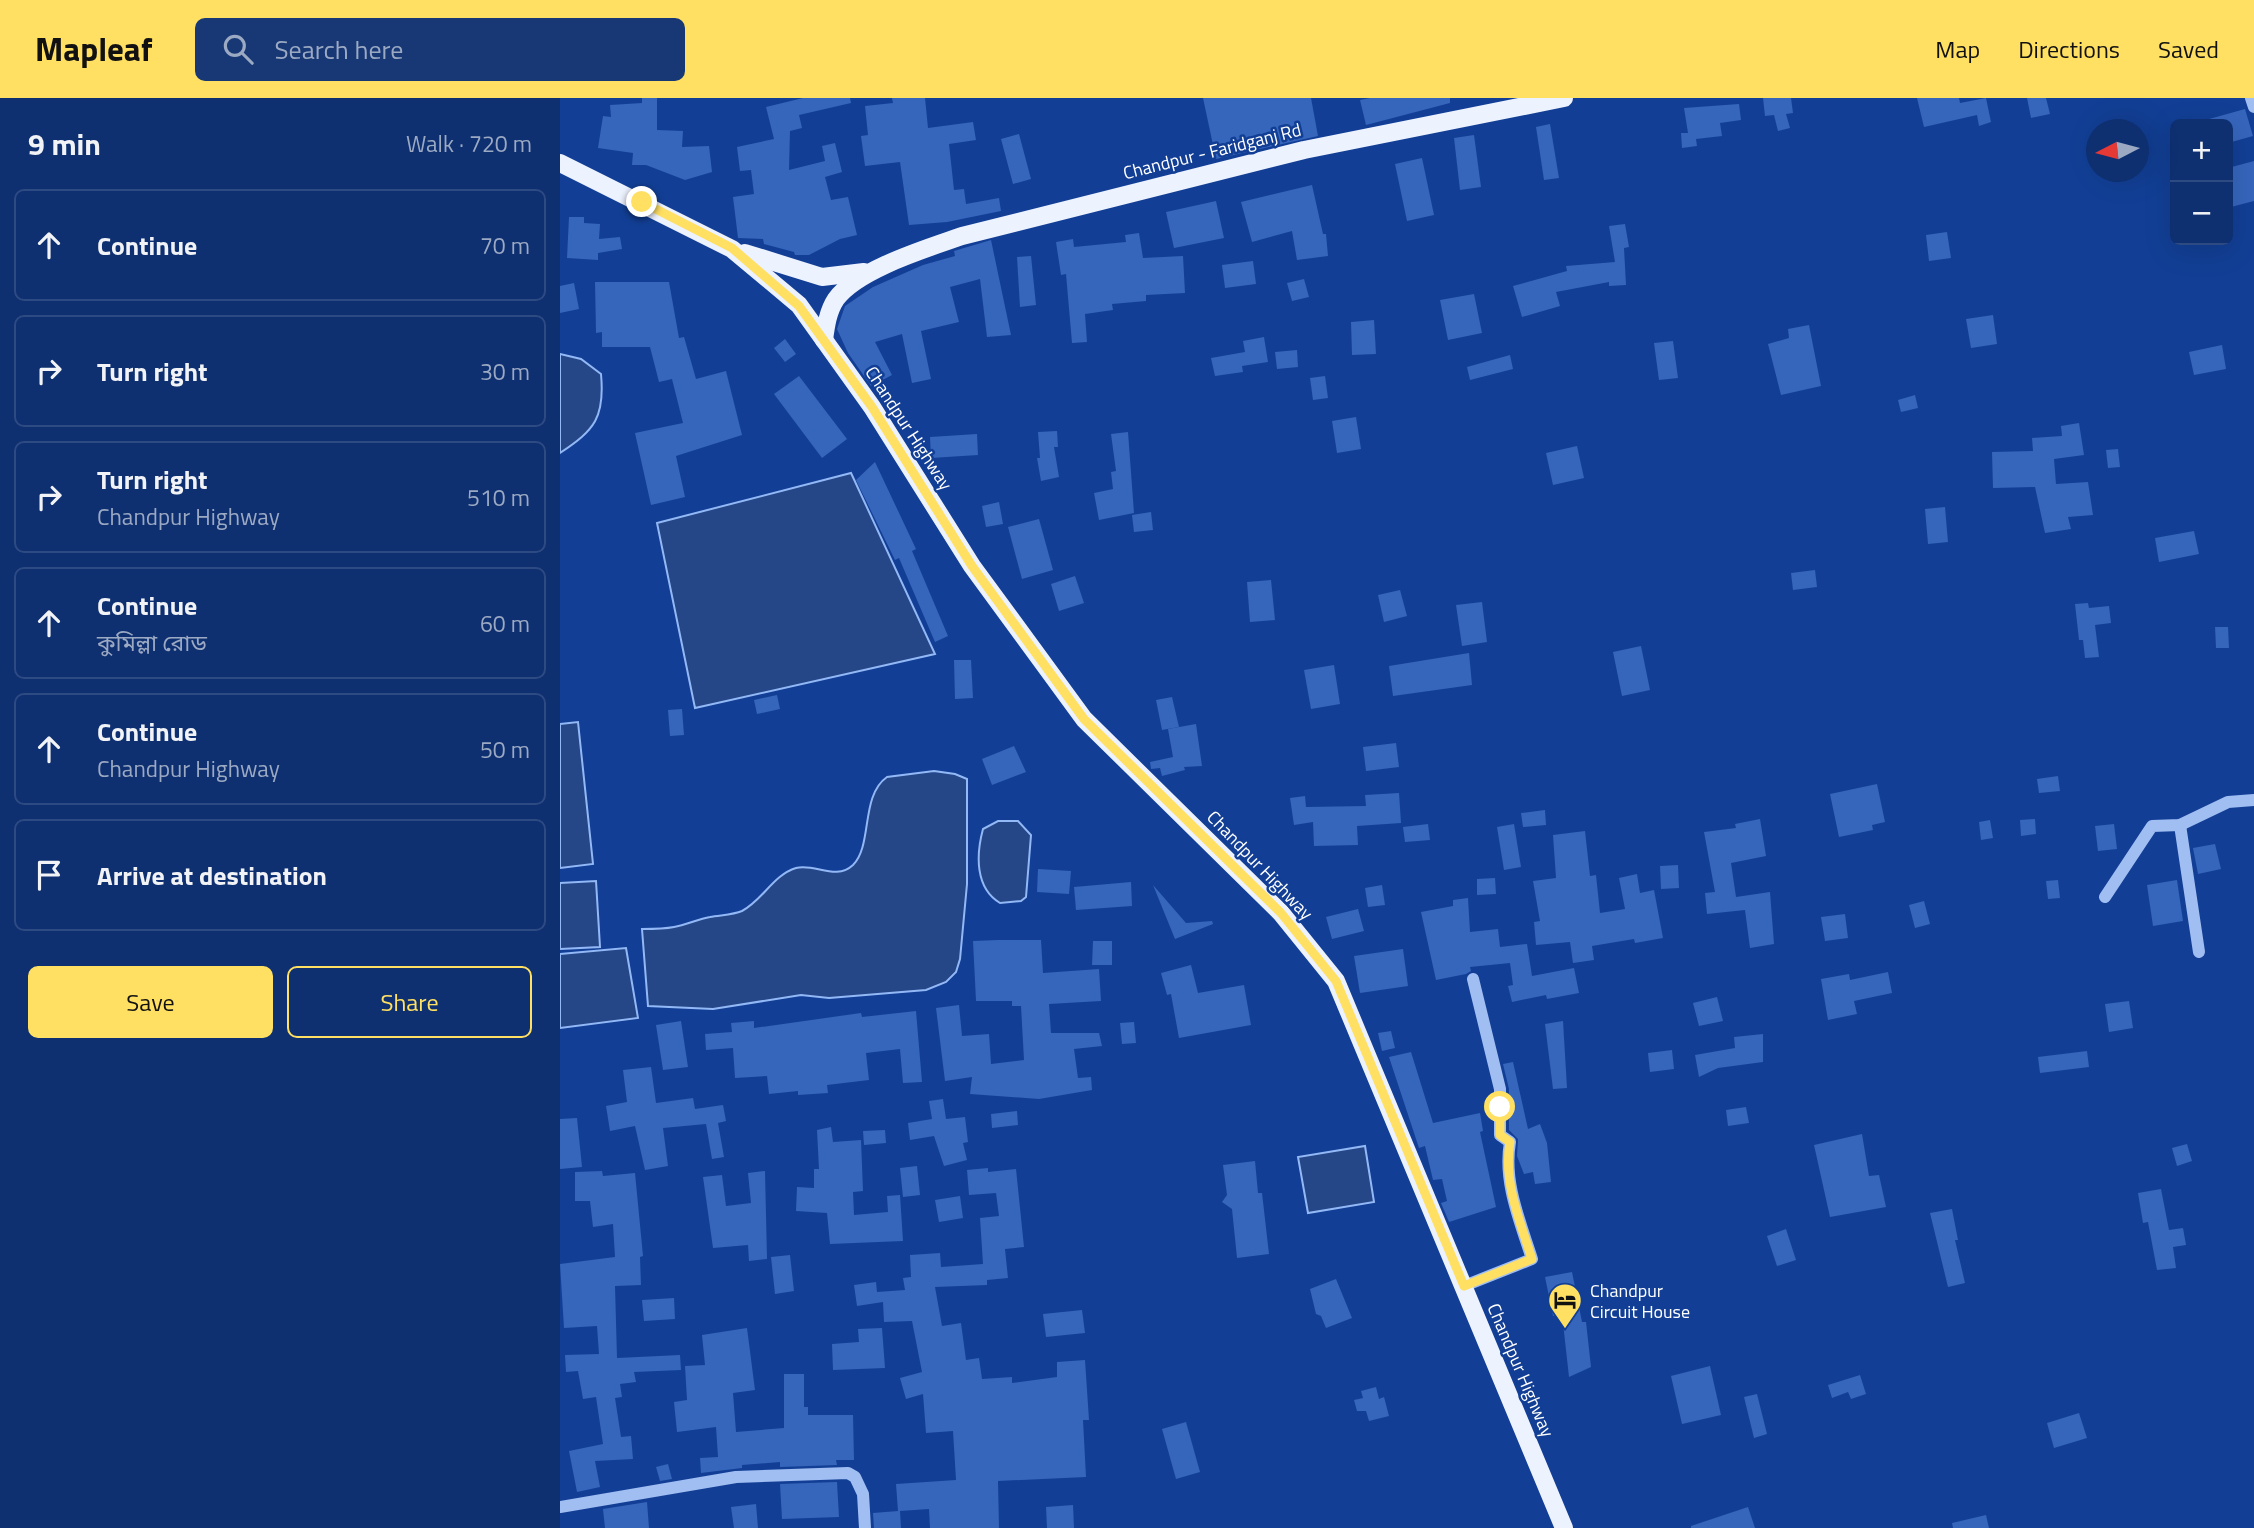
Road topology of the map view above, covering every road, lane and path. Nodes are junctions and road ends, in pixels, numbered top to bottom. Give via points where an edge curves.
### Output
1 (1564, 98) edge
2 (2251, 98) edge
3 (2254, 107) edge
4 (560, 163) edge
5 (732, 248) junction
6 (877, 271) junction
7 (824, 340) junction
8 (2254, 800) edge
9 (2180, 824) junction
10 (2105, 897) dead end
11 (2199, 952) dead end
12 (1473, 979) dead end
13 (1464, 1286) junction
14 (560, 1507) edge
15 (865, 1528) edge
16 (1564, 1528) edge

1 - 6 main road, Chandpur - Faridganj Rd via 1304,150 1028,218 962,236
2 - 3 street
4 - 5 main road
5 - 6 main road via 822,277
5 - 7 main road, Chandpur Highway via 779,285
6 - 7 main road via 850,284 836,299
7 - 13 main road, Chandpur Highway via 972,566 1084,719 1281,913 1336,981
8 - 9 street via 2228,802
9 - 10 street via 2152,826
9 - 11 street
12 - 13 street via 1500,1089 1500,1135 1510,1142 1507,1162 1513,1197 1532,1259
13 - 16 main road, Chandpur Highway
14 - 15 street via 736,1477 848,1473 855,1476 863,1494

